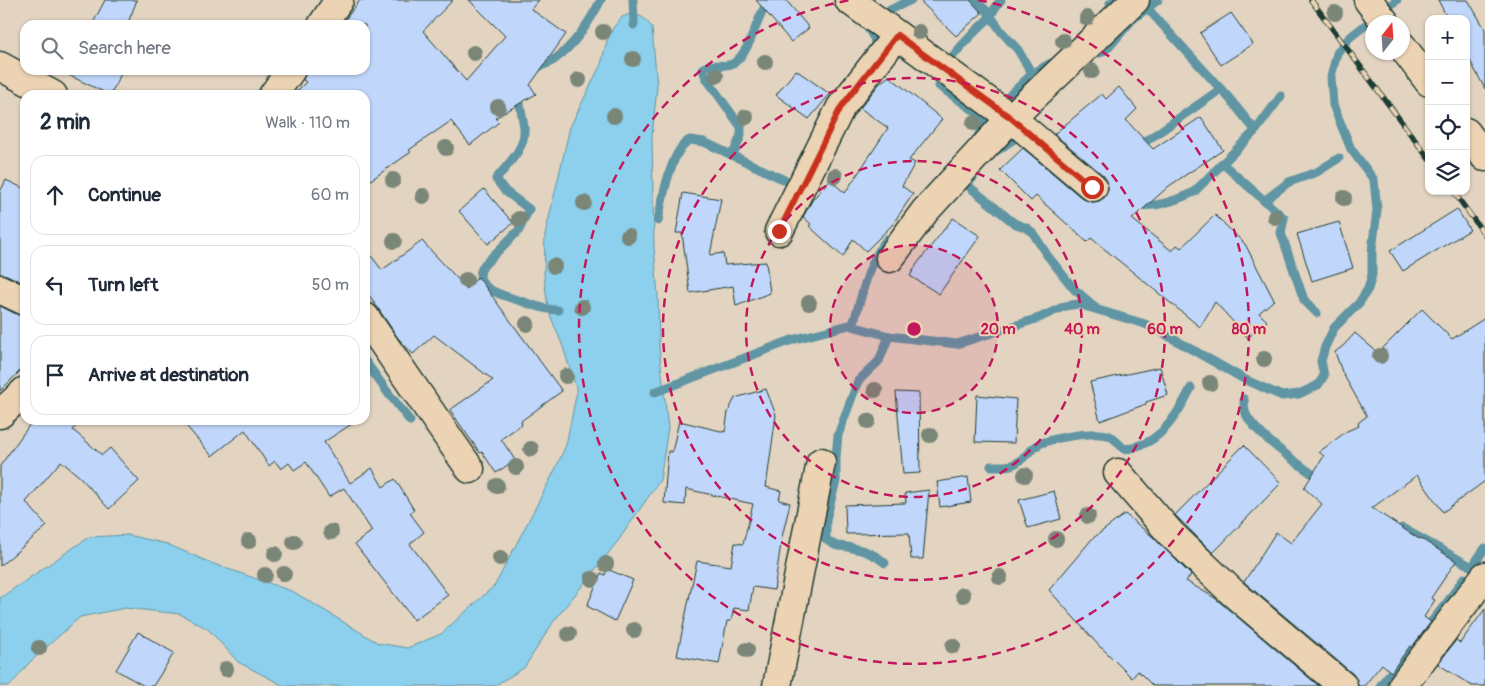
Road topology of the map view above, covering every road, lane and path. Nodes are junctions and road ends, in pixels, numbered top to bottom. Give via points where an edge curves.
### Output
1 (849, 0) edge
2 (1135, 0) edge
3 (1368, 0) edge
4 (1380, 15) edge
5 (897, 35) junction
6 (1410, 57) edge
7 (0, 66) edge
8 (287, 75) edge
9 (1425, 77) edge
10 (44, 90) edge
11 (277, 90) edge
12 (1011, 118) junction
13 (1470, 137) edge
14 (1485, 157) edge
15 (1092, 187) dead end
16 (779, 231) dead end
17 (890, 258) dead end
18 (0, 289) edge
19 (20, 299) edge
20 (370, 324) edge
21 (20, 396) edge
22 (0, 414) edge
23 (821, 462) dead end
24 (470, 469) dead end
25 (1118, 473) dead end
26 (1485, 576) edge
27 (777, 686) edge
28 (1343, 686) edge
29 (1402, 686) edge

1 - 5 street
2 - 12 street
3 - 4 street
5 - 12 street
5 - 16 street via 841,107
6 - 9 street
7 - 10 street
8 - 11 street
12 - 15 street
12 - 17 street via 925,211
13 - 14 street
18 - 19 street
20 - 24 street
21 - 22 street
23 - 27 street
25 - 28 street via 1171,534 1226,586
26 - 29 street

